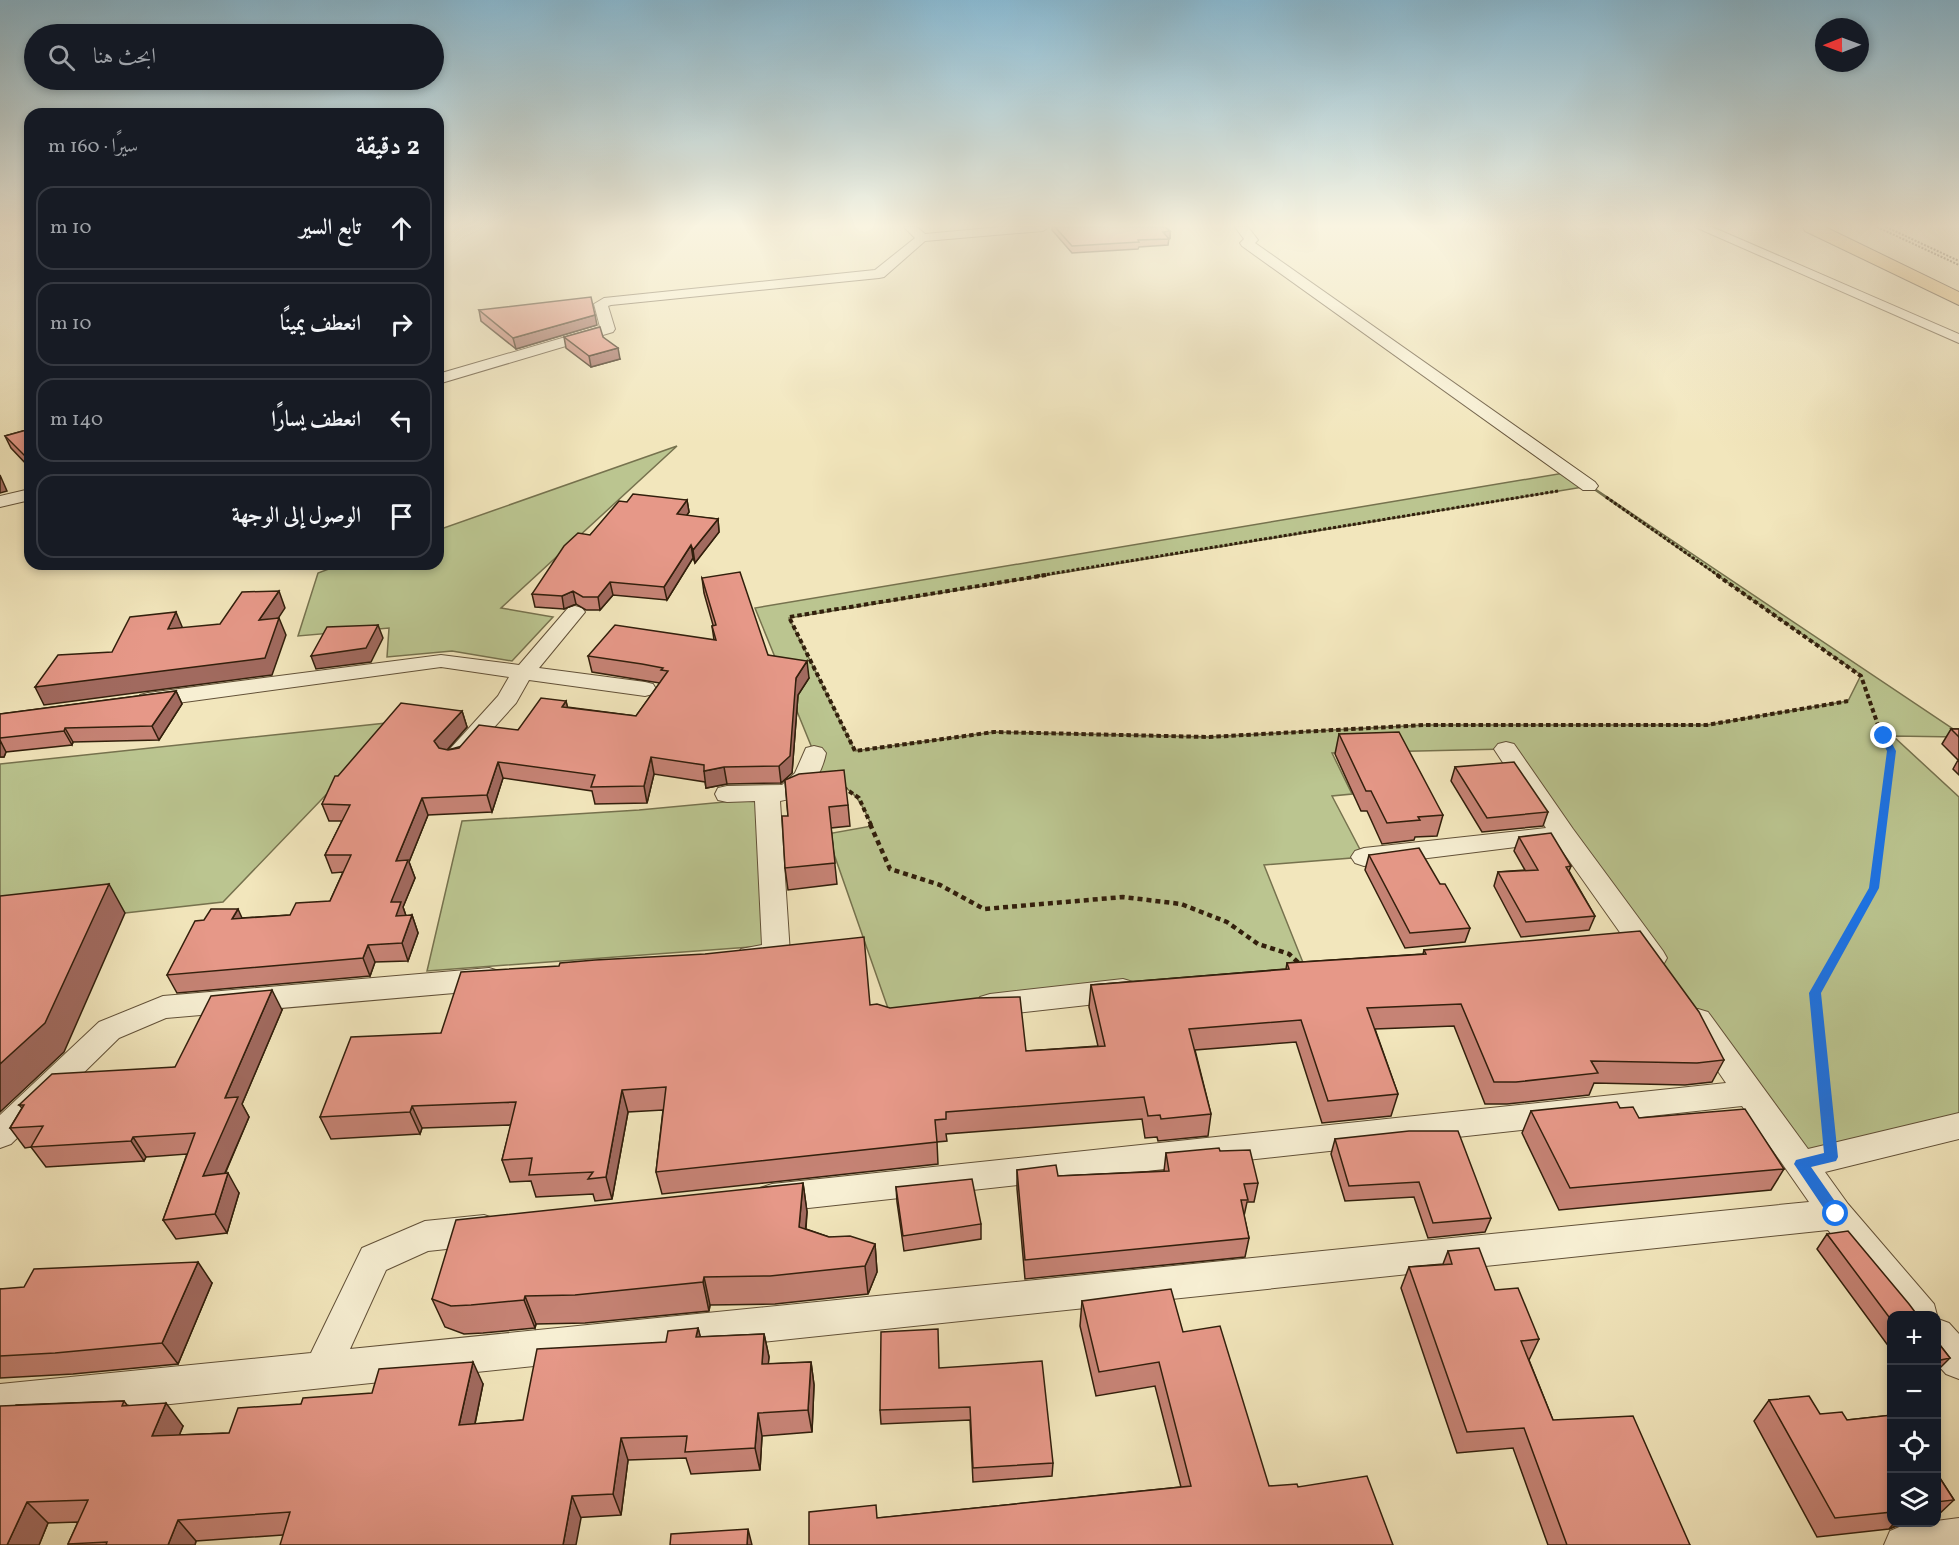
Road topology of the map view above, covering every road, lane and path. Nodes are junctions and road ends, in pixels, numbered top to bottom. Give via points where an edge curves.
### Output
1 (628, 299) edge
2 (1325, 299) edge
3 (1867, 299) edge
4 (1959, 339) edge
5 (444, 377) edge
6 (1589, 486) junction
7 (24, 496) edge
8 (0, 502) edge
9 (575, 612) dead end
10 (524, 672) junction
11 (645, 689) dead end
12 (1848, 701) dead end
13 (128, 703) edge
14 (1506, 749) dead end
15 (814, 753) dead end
16 (454, 758) edge
17 (805, 777) junction
18 (766, 793) junction
19 (727, 794) dead end
20 (1564, 835) junction
21 (1364, 857) dead end
22 (1638, 938) junction
23 (1603, 942) edge
24 (729, 958) edge
25 (1306, 970) edge
26 (516, 976) edge
27 (1152, 987) edge
28 (962, 1009) edge
29 (1750, 1093) junction
30 (1959, 1126) edge
31 (0, 1136) edge
32 (1816, 1160) junction
33 (739, 1202) edge
34 (1836, 1214) junction
35 (518, 1226) edge
36 (1917, 1311) edge
37 (1941, 1341) edge
38 (1959, 1361) edge
39 (322, 1370) junction
40 (0, 1403) edge
41 (1959, 1538) edge
42 (1904, 1545) edge

1 - 5 street via 601,304 608,329
2 - 6 street
3 - 4 street
6 - 12 path via 789,617 855,751 994,732 1209,737 1425,725 1707,725
6 - 32 path via 1861,676 1891,751 1874,888 1815,993
7 - 8 street
9 - 10 street
10 - 11 street
10 - 13 street via 441,661
10 - 16 street via 508,698
14 - 20 street
15 - 17 street
17 - 18 street via 788,792
17 - 25 path via 836,782 859,798 890,869 940,885 984,909 1123,897 1181,904 1227,922 1258,944 1288,954
18 - 19 street
18 - 24 street via 776,954
20 - 21 street
20 - 22 street
22 - 23 street
22 - 29 street
26 - 31 street via 163,1007 109,1030
27 - 28 street
29 - 32 street
29 - 33 street
30 - 32 street
32 - 34 street
34 - 36 street
34 - 39 street
35 - 39 street via 425,1236 374,1259
37 - 38 street
39 - 40 street
41 - 42 street

